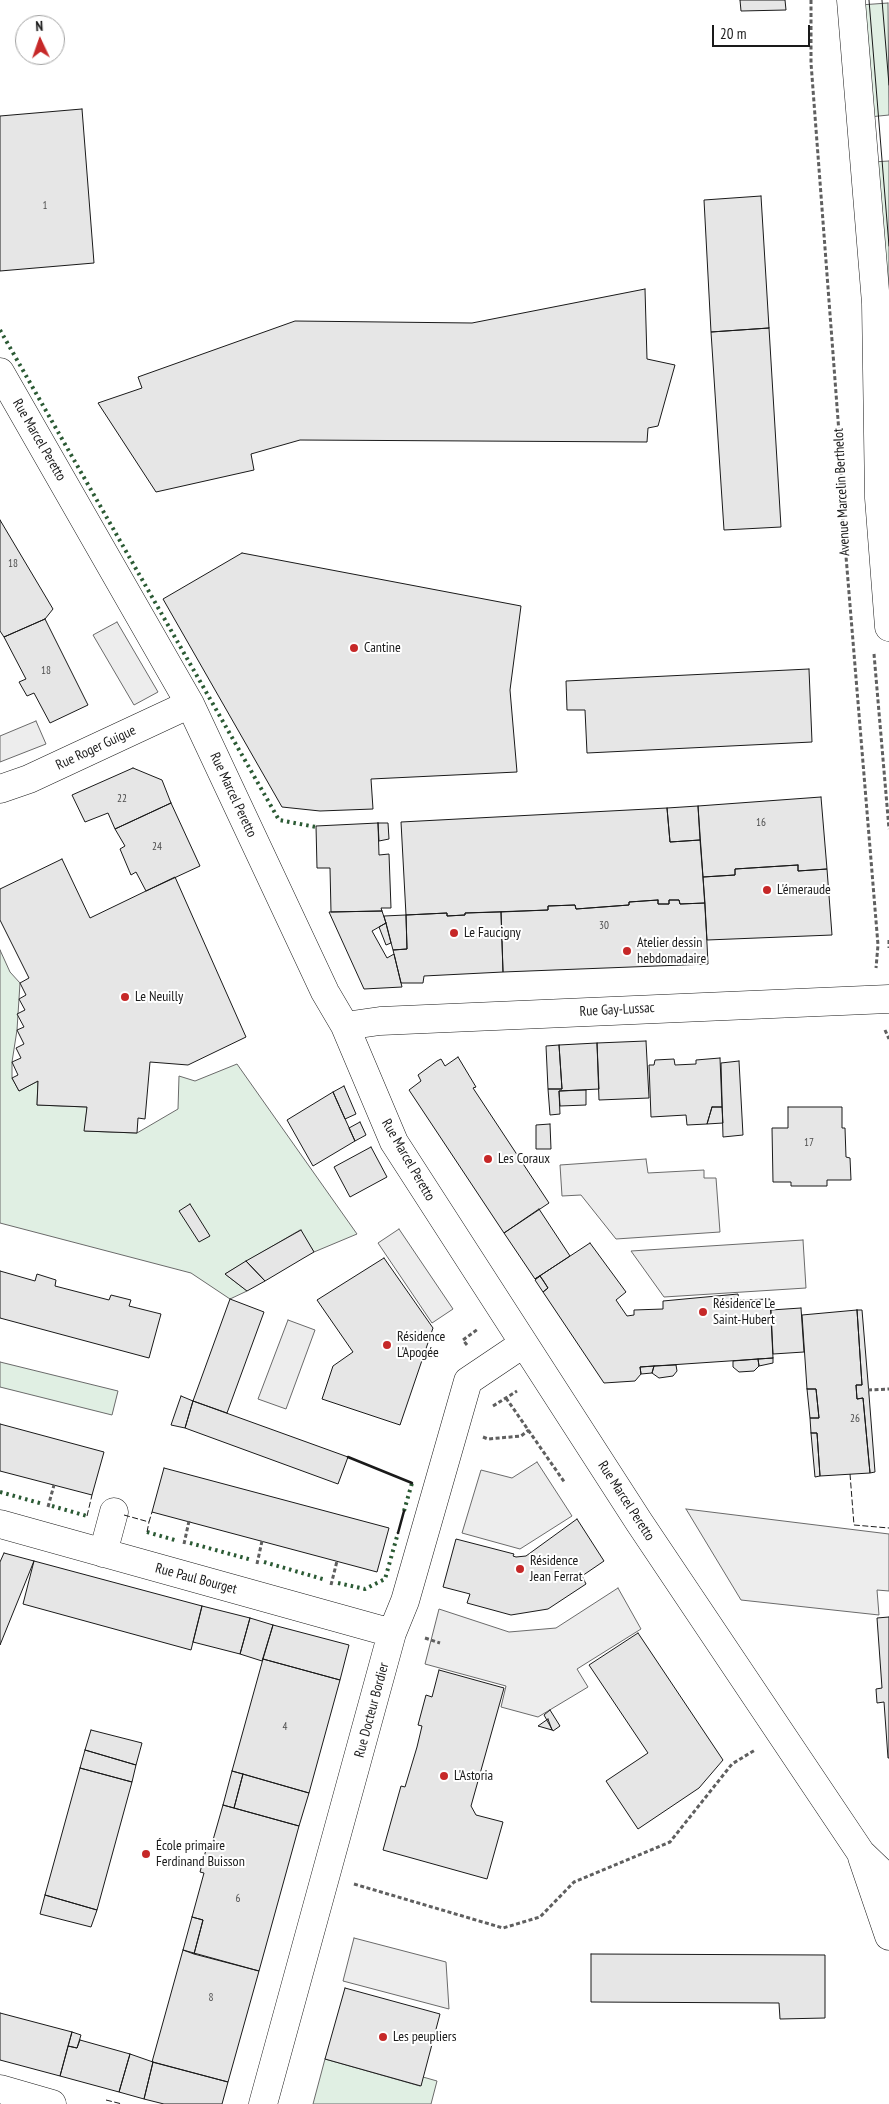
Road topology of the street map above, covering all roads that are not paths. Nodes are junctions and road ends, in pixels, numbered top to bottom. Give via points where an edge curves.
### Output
1 (852, 0) edge
2 (0, 372) edge
3 (884, 498) edge
4 (889, 626) edge
5 (190, 704) junction
6 (0, 789) edge
7 (889, 998) edge
8 (345, 1026) junction
9 (523, 1344) junction
10 (114, 1512) dead end
11 (0, 1524) edge
12 (103, 1553) junction
13 (392, 1633) junction
14 (861, 1853) junction
15 (889, 1880) edge
16 (889, 1936) edge
17 (0, 2089) edge
18 (52, 2104) edge
19 (263, 2104) edge

1 - 3 street via 876,303
2 - 5 street, Rue Marcel Peretto
3 - 4 street
5 - 6 street, Rue Roger Guigue via 29,779
5 - 8 street, Rue Marcel Peretto via 321,983
7 - 8 street, Rue Gay-Lussac via 380,1021
8 - 9 street, Rue Marcel Peretto via 394,1142
9 - 13 street, Rue Docteur Bordier via 468,1381
9 - 14 street, Rue Marcel Peretto
10 - 12 street
11 - 12 street, Rue Paul Bourget
12 - 13 street, Rue Paul Bourget
13 - 19 street, Rue Docteur Bordier
14 - 15 street, Rue Marcel Peretto
14 - 16 street, Rue Marcel Peretto
17 - 18 street

